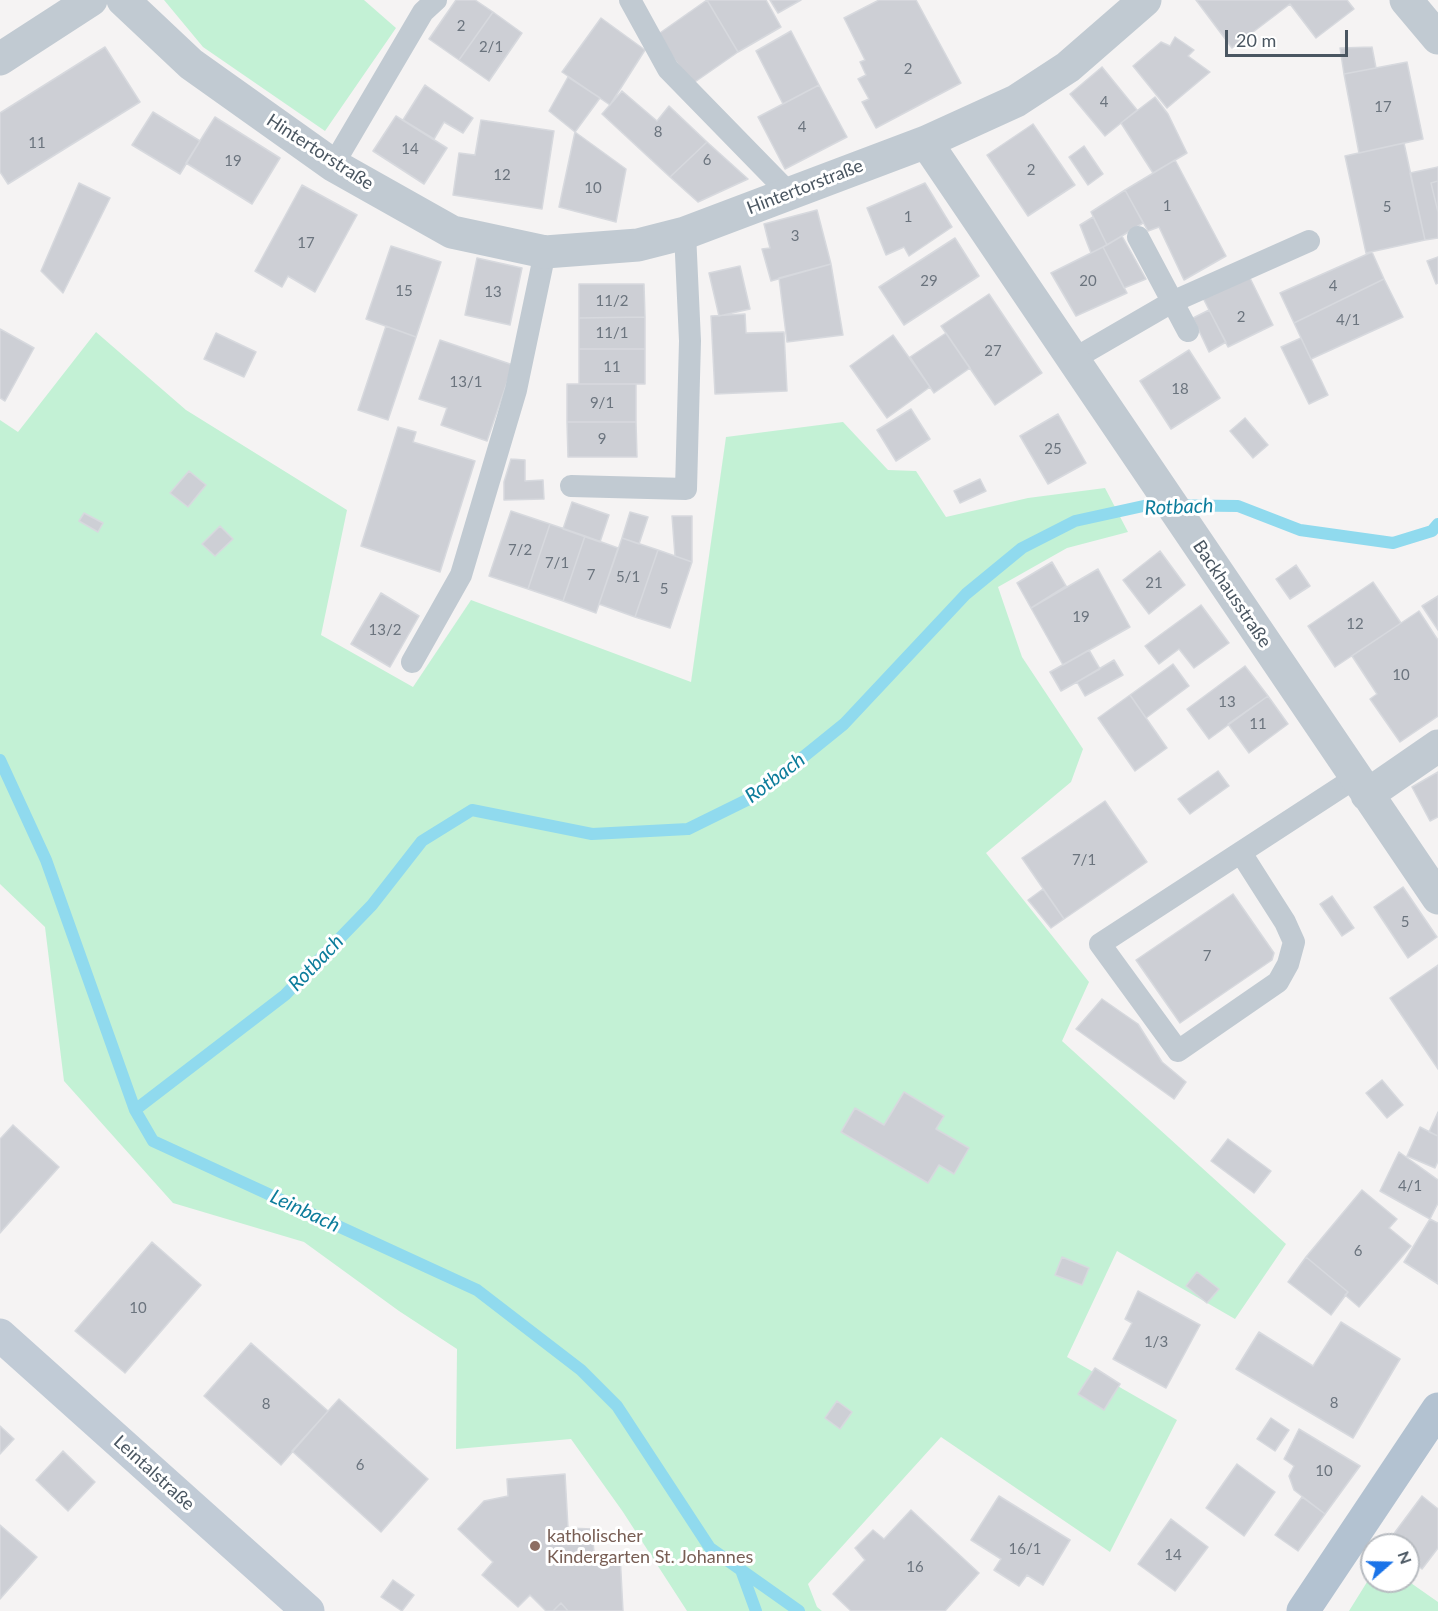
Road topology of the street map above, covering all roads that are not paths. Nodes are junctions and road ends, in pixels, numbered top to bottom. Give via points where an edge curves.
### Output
1 (91, 0) edge
2 (123, 0) edge
3 (436, 0) edge
4 (630, 0) edge
5 (1406, 0) edge
6 (1143, 1) edge
7 (1438, 38) edge
8 (0, 59) edge
9 (926, 142) junction
10 (333, 165) junction
11 (789, 193) junction
12 (685, 233) junction
13 (1138, 237) dead end
14 (1309, 241) dead end
15 (545, 252) junction
16 (1172, 302) junction
17 (1188, 331) dead end
18 (1072, 360) junction
19 (571, 486) dead end
20 (412, 662) dead end
21 (1438, 746) edge
22 (1361, 786) junction
23 (1241, 853) junction
24 (1438, 898) edge
25 (0, 1335) edge
26 (1438, 1409) edge
27 (308, 1611) edge
28 (1303, 1611) edge

1 - 8 street
2 - 10 street, Hintertorstraße via 191,64
3 - 10 lane via 423,12
4 - 11 lane via 668,69
5 - 7 street
6 - 9 street, Hintertorstraße via 1068,67 1016,101
9 - 11 street, Hintertorstraße
9 - 18 street, Backhausstraße
10 - 15 street, Hintertorstraße via 452,232
11 - 12 street, Hintertorstraße
12 - 15 street, Hintertorstraße via 638,245
12 - 19 lane via 690,341 686,489
13 - 16 lane
14 - 16 lane
15 - 20 lane via 516,390 461,575
16 - 17 lane
16 - 18 lane
18 - 22 street, Backhausstraße
21 - 22 street
22 - 23 lane
22 - 24 street, Backhausstraße
23 - 23 lane via 1100,944 1178,1051 1278,982 1288,964 1294,942
25 - 27 main road, Leintalstraße
26 - 28 main road

